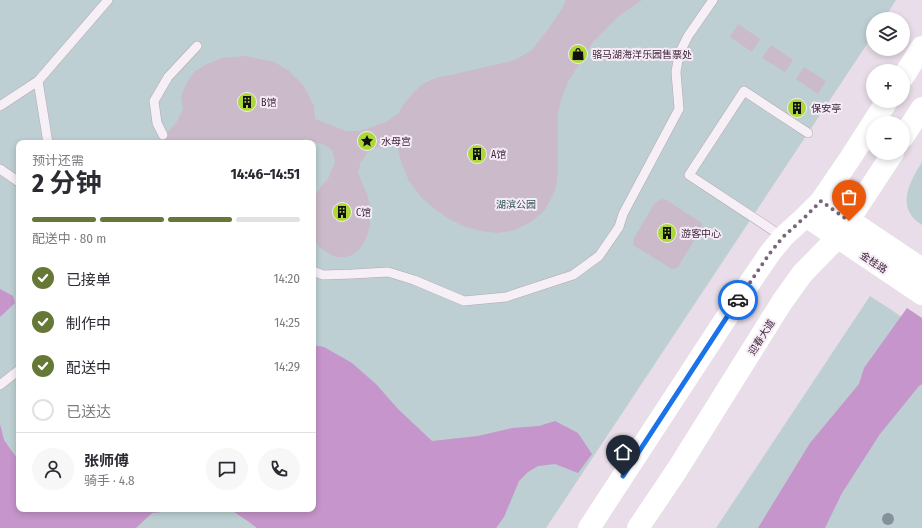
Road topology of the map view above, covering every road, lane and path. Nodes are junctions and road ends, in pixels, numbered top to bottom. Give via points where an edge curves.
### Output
1 (108, 0) edge
2 (713, 0) edge
3 (197, 46) dead end
4 (922, 47) edge
5 (910, 66) edge
6 (38, 81) junction
7 (0, 106) edge
8 (882, 108) edge
9 (922, 108) edge
10 (910, 126) edge
11 (808, 133) dead end
12 (163, 135) dead end
13 (48, 140) edge
14 (888, 160) edge
15 (0, 170) edge
16 (16, 180) edge
17 (813, 209) junction
18 (843, 229) junction
19 (783, 237) junction
20 (922, 269) edge
21 (316, 272) edge
22 (922, 294) edge
23 (16, 372) edge
24 (0, 385) edge
25 (589, 528) edge
26 (638, 528) edge

1 - 6 lane
2 - 21 lane via 679,54 676,72 679,108 619,226 599,256 573,275 506,297 464,301 388,272 323,275
3 - 12 lane via 168,77 154,101 157,123
4 - 5 main road
6 - 7 lane
6 - 13 lane
8 - 17 main road
9 - 10 main road
11 - 19 lane via 744,91 689,175
14 - 18 main road, 迎春大道
15 - 16 lane
17 - 18 main road, 金桂路
17 - 19 main road
18 - 20 main road, 金桂路
18 - 22 main road, 金桂路
18 - 26 main road, 迎春大道 via 802,274 786,297
19 - 25 main road via 734,306
23 - 24 lane

